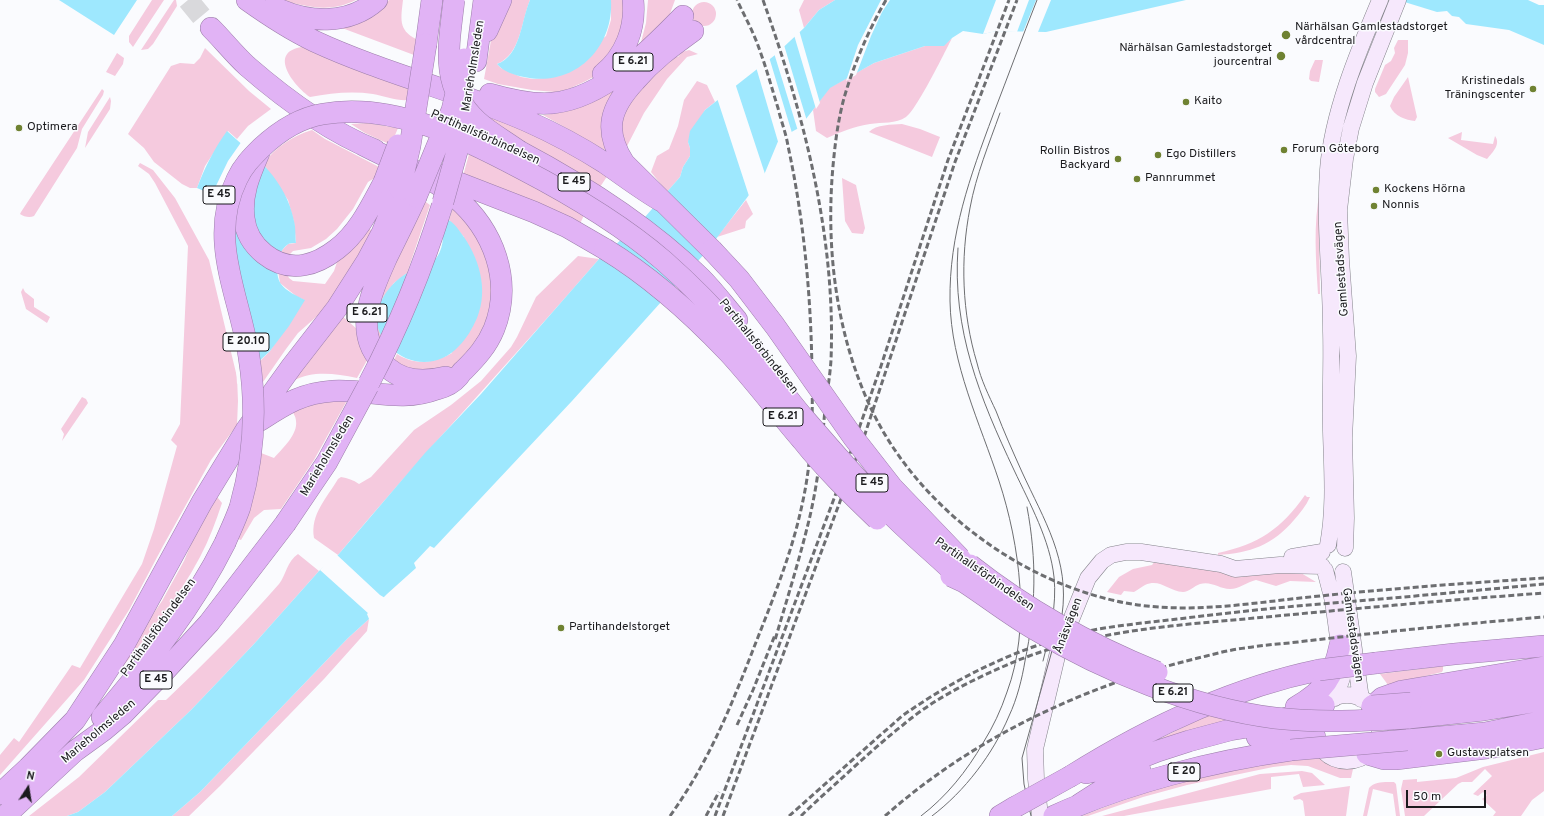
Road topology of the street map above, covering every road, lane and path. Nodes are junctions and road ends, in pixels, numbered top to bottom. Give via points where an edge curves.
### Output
1 (247, 0) edge
2 (260, 0) edge
3 (377, 0) edge
4 (432, 0) edge
5 (454, 0) edge
6 (480, 0) edge
7 (484, 0) edge
8 (501, 0) edge
9 (633, 0) edge
10 (1380, 0) edge
11 (1398, 0) edge
12 (287, 25) junction
13 (211, 28) tunnel mouth
14 (473, 58) junction
15 (576, 98) junction
16 (363, 145) junction
17 (261, 149) junction
18 (519, 151) junction
19 (400, 189) junction
20 (663, 202) junction
21 (463, 371) junction
22 (246, 430) junction
23 (220, 542) junction
24 (1345, 548) junction
25 (960, 558) junction
26 (1324, 558) junction
27 (1343, 572) junction
28 (964, 582) junction
29 (1340, 645) junction
30 (1544, 646) edge
31 (1544, 667) edge
32 (1544, 684) edge
33 (1544, 700) edge
34 (1329, 701) junction
35 (1367, 703) junction
36 (1409, 711) junction
37 (75, 720) junction
38 (1544, 721) edge
39 (1268, 724) junction
40 (1315, 737) junction
41 (1544, 737) edge
42 (75, 750) junction
43 (1367, 754) junction
44 (1071, 776) junction
45 (0, 794) edge
46 (1080, 804) junction
47 (1007, 812) edge
48 (4, 816) edge
49 (1040, 816) edge
50 (1054, 816) edge

1 - 12 highway, E 6.21
2 - 3 highway via 291,14 319,20 352,15
4 - 19 highway, Marieholmsleden / E 45, bridge via 410,146
5 - 18 highway, E 45, bridge via 448,54 456,92 477,122
6 - 14 highway, E 6.21
7 - 14 highway, Marieholmsleden / E 45
8 - 14 highway, E 6.21
9 - 15 highway, E 6.21 via 633,23 621,54 606,72
10 - 26 main road, Gamlestadsvägen via 1368,27 1335,124 1328,169 1326,211 1331,330 1333,492 1331,527
11 - 24 main road, Gamlestadsvägen via 1365,83 1351,128 1339,210 1348,356 1344,438
12 - 15 highway, E 6.21 via 516,101 554,103
12 - 20 highway, E 6.21 via 315,41 360,60 486,104 537,125 596,158
13 - 16 highway, Partihallsförbindelsen / E 6.21 via 246,65 285,96 334,130
14 - 19 highway, E 6.21, bridge via 452,110
14 - 42 highway, Marieholmsleden / E 45, bridge via 469,101 455,161 428,251 392,336 327,462 285,524 209,623 123,714
15 - 20 highway, E 6.21 via 602,86 652,47 688,24 673,44 645,69 624,93 612,119 612,136 618,154 632,172
16 - 21 highway, E 6.21 via 454,196 472,214 495,252 502,295 499,315 488,342 477,358
16 - 28 highway, Partihallsförbindelsen / E 6.21, bridge via 567,227 650,279 708,331 747,373 831,474 910,547 934,565
17 - 19 highway, E 45 via 245,192 245,223 250,238 263,253 287,264 311,263 338,249
17 - 23 highway, Partihallsförbindelsen / E 20.10, bridge via 244,165 236,180 225,220 227,265 249,353 254,410 252,454 239,510
17 - 28 highway, Partihallsförbindelsen / E 45, bridge via 289,126 317,115 358,112 392,116 421,123 479,147 590,208 663,260 696,291 739,336 795,408 887,511
18 - 23 highway, Partihallsförbindelsen / E 45, bridge via 464,126 421,111 380,100 345,98 324,100 294,109 262,129 242,150 225,180 215,219 215,249 237,343 244,407 242,449
18 - 25 highway, Partihallsförbindelsen / E 45, bridge via 617,209 658,240 702,279 846,456 917,527
19 - 21 highway, E 6.21 via 366,319 371,347 382,363 406,378 426,381
19 - 22 highway, Marieholmsleden / E 45 via 368,260 337,308
20 - 25 highway, E 6.21, bridge via 739,279 892,487
21 - 22 highway via 458,378 437,390 417,395 396,396 334,391 306,396 281,406
22 - 37 highway, Marieholmsleden / E 45 via 202,502 124,645
23 - 37 highway, Partihallsförbindelsen / E 45 via 170,618 112,692
23 - 42 highway, Partihallsförbindelsen / E 20.10 via 206,580 177,623
24 - 26 main road via 1337,544
24 - 27 main road, Gamlestadsvägen via 1350,554 1350,561
25 - 36 highway, Partihallsförbindelsen / E 6.21, bridge via 1041,615 1102,648 1183,682 1244,699 1307,707 1358,706
26 - 27 main road, Gamlestadsvägen via 1334,574
26 - 29 main road, Gamlestadsvägen
26 - 49 main road, Ånäsvägen via 1293,557 1221,564 1126,552 1111,555 1102,561 1088,578 1058,652 1035,749
27 - 35 main road, Gamlestadsvägen
28 - 36 highway, Partihallsförbindelsen / E 6.21, bridge via 1034,629 1084,656 1200,702 1274,718 1309,721 1358,721
29 - 34 main road, Gamlestadsvägen via 1342,678
29 - 39 highway via 1334,668 1324,687
30 - 44 highway, bridge via 1376,663 1319,670 1288,677 1190,713 1133,740
31 - 35 highway via 1402,691
32 - 36 highway, E 6.21
33 - 36 highway, E 6.21 via 1484,710
34 - 35 main road, Gamlestadsvägen via 1348,696
34 - 39 highway
34 - 40 main road, Gamlestadsvägen via 1317,714
35 - 43 main road, Gamlestadsvägen via 1379,721 1380,731 1377,741
37 - 45 highway, Marieholmsleden / E 45
38 - 46 highway, E 20, bridge via 1485,733 1291,750 1253,756 1152,781
39 - 44 highway via 1212,735 1158,751 1122,766
40 - 43 main road via 1320,748 1335,759 1348,761
40 - 46 highway via 1285,734 1250,738 1172,758 1131,774
41 - 43 highway via 1495,747 1396,759 1384,759
42 - 48 highway, Marieholmsleden / E 45
44 - 47 highway, bridge
46 - 50 highway, E 20

